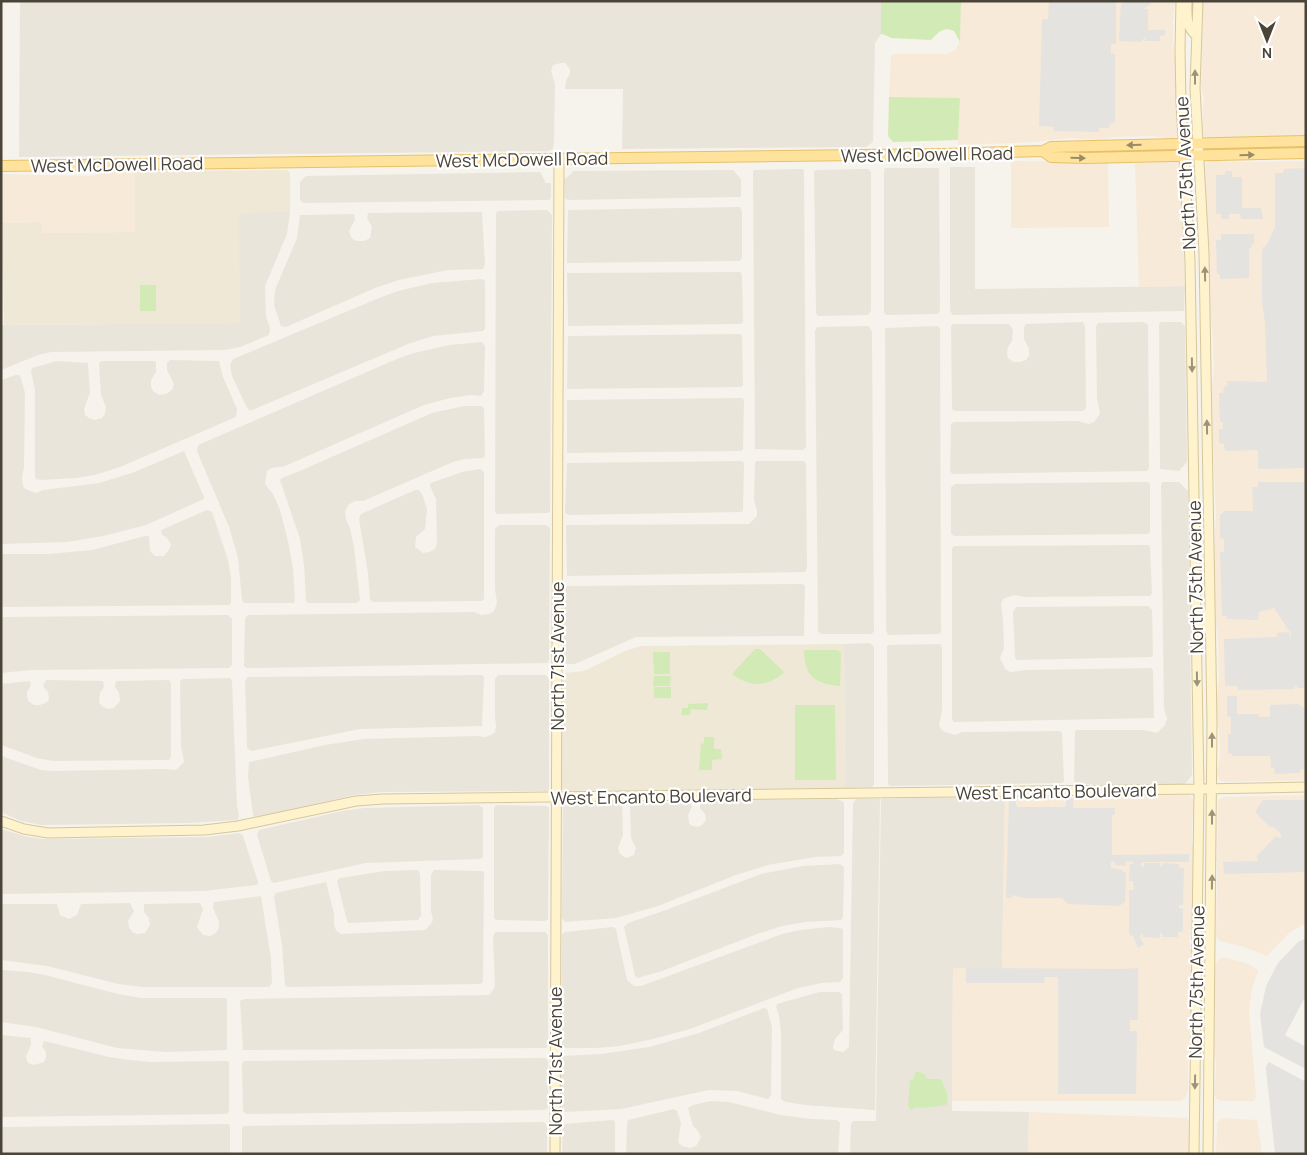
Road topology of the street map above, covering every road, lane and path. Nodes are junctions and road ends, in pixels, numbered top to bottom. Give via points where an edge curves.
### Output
1 (1181, 1) edge
2 (1187, 1) edge
3 (1198, 1) edge
4 (1197, 36) junction
5 (1306, 141) edge
6 (1183, 144) junction
7 (1198, 144) junction
8 (1043, 152) junction
9 (1306, 153) edge
10 (1184, 156) junction
11 (1198, 156) junction
12 (559, 159) junction
13 (1, 166) edge
14 (1195, 555) junction
15 (1210, 630) junction
16 (1197, 657) junction
17 (1306, 787) edge
18 (1199, 789) junction
19 (1212, 789) junction
20 (556, 797) junction
21 (1, 821) edge
22 (555, 1154) edge
23 (1194, 1154) edge
24 (1208, 1154) edge

1 - 6 main road, North 75th Avenue
2 - 4 main road via 1187,22
3 - 4 main road, North 75th Avenue
7 -> 4 main road, North 75th Avenue
5 - 7 main road, West McDowell Road
6 - 7 main road, West McDowell Road
6 -> 8 main road, West McDowell Road via 1051,147
6 - 10 main road, North 75th Avenue
7 - 11 main road, North 75th Avenue
8 -> 10 main road, West McDowell Road via 1051,157
8 - 12 main road, West McDowell Road
11 -> 9 main road, West McDowell Road
10 - 11 main road, West McDowell Road
10 -> 14 main road, North 75th Avenue via 1190,261
15 -> 11 main road, North 75th Avenue via 1204,262
12 - 13 main road, West McDowell Road
12 - 20 main road, North 71st Avenue
14 - 15 main road via 1202,620 1204,628
14 - 16 main road, North 75th Avenue
15 - 16 main road
19 -> 15 main road, North 75th Avenue
16 -> 18 main road, North 75th Avenue
17 - 19 main road, West Encanto Boulevard
18 - 19 main road, West Encanto Boulevard
18 - 20 main road, West Encanto Boulevard
18 -> 23 main road, North 75th Avenue
24 -> 19 main road, North 75th Avenue
20 - 21 main road, West Encanto Boulevard via 356,801 238,826 196,830 48,833
20 - 22 main road, North 71st Avenue

